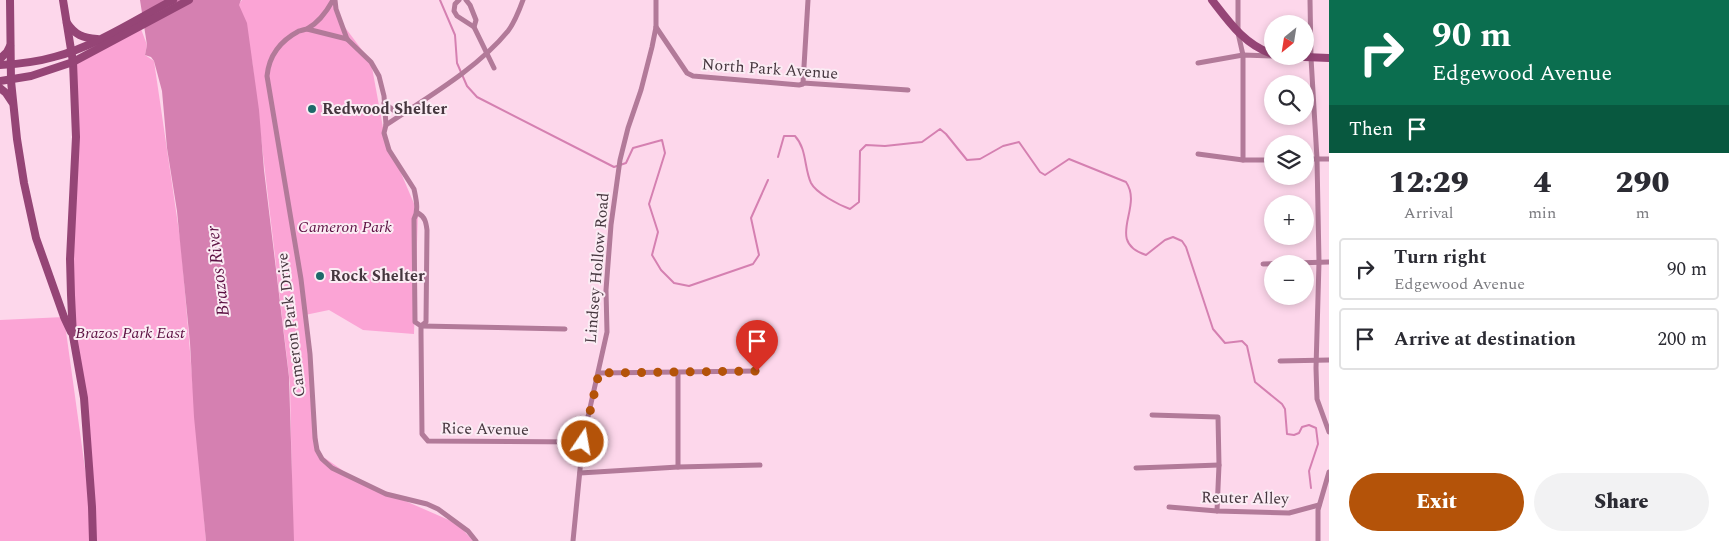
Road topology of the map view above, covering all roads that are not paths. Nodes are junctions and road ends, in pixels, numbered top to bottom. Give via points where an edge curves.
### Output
1 (10, 0) edge
2 (63, 0) edge
3 (173, 0) edge
4 (188, 0) edge
5 (334, 0) edge
6 (460, 0) edge
7 (466, 0) edge
8 (523, 0) edge
9 (656, 0) edge
10 (808, 0) edge
11 (1212, 0) edge
12 (1238, 0) edge
13 (1310, 0) edge
14 (1310, 15) edge
15 (66, 21) junction
16 (474, 27) junction
17 (656, 27) junction
18 (307, 29) junction
19 (121, 32) junction
20 (1238, 33) junction
21 (98, 39) junction
22 (347, 39) junction
23 (10, 44) junction
24 (1264, 51) edge
25 (70, 52) junction
26 (487, 52) junction
27 (1243, 55) junction
28 (1264, 55) edge
29 (1314, 58) edge
30 (1329, 58) edge
31 (0, 59) edge
32 (72, 62) junction
33 (1198, 63) dead end
34 (11, 64) junction
35 (0, 65) edge
36 (1311, 65) edge
37 (494, 68) dead end
38 (11, 80) junction
39 (0, 81) edge
40 (803, 82) junction
41 (0, 88) edge
42 (908, 90) dead end
43 (384, 103) junction
44 (14, 105) junction
45 (400, 115) junction
46 (386, 125) junction
47 (1198, 154) dead end
48 (1314, 159) edge
49 (1317, 159) junction
50 (1329, 159) edge
51 (1243, 160) junction
52 (1264, 160) edge
53 (418, 212) junction
54 (1319, 262) junction
55 (1329, 262) edge
56 (1263, 264) dead end
57 (421, 326) junction
58 (565, 329) dead end
59 (73, 336) junction
60 (1316, 360) junction
61 (1329, 360) edge
62 (1280, 361) dead end
63 (757, 371) dead end
64 (599, 373) junction
65 (678, 373) junction
66 (1152, 415) dead end
67 (1329, 432) edge
68 (583, 442) junction
69 (760, 465) dead end
70 (1219, 465) junction
71 (678, 467) junction
72 (1136, 468) dead end
73 (1329, 472) edge
74 (580, 473) junction
75 (1319, 505) junction
76 (1169, 507) dead end
77 (1218, 511) junction
78 (93, 541) edge
79 (476, 541) edge
80 (573, 541) edge
81 (1318, 541) edge

1 - 23 main road
2 - 15 main road
3 - 19 main road
4 - 19 main road
5 - 18 street, Cameron Park Drive via 320,19
5 - 22 street
6 - 16 street via 454,11
7 - 16 street via 476,20
8 - 26 street via 508,32
9 - 17 street, Lindsey Hollow Road
10 - 40 street
11 - 20 main road
12 - 20 street
13 - 14 street
15 - 21 main road via 82,37
15 - 25 main road
16 - 26 street
17 - 40 street, North Park Avenue via 690,75 799,85
17 - 64 street, Lindsey Hollow Road via 618,171 606,290 607,332
18 - 22 street
18 - 79 street, Cameron Park Drive via 276,49 267,76 301,279 317,450 332,468 396,497 438,509
19 - 21 main road
19 - 32 main road
20 - 24 main road
20 - 27 street
21 - 25 main road
22 - 43 street via 371,62 379,76
23 - 31 main road
23 - 34 main road
25 - 32 main road
25 - 34 main road
26 - 37 street
26 - 45 street via 456,78
27 - 28 street
27 - 33 street
27 - 51 street
29 - 30 main road
32 - 38 main road
32 - 59 main road via 76,137 70,259
34 - 35 main road
34 - 38 main road
36 - 49 street
38 - 39 main road
38 - 44 main road
40 - 42 street, North Park Avenue
41 - 44 main road
43 - 45 street
43 - 46 street
44 - 59 main road via 21,165 36,238
45 - 46 street
46 - 53 street via 384,133 389,150 414,189
47 - 51 street
48 - 49 street
49 - 50 street
49 - 54 street
51 - 52 street
53 - 57 street via 414,219 415,322
53 - 57 street via 425,220 427,230 426,322
54 - 55 street
54 - 56 street
54 - 60 street
57 - 58 street
57 - 68 street, Rice Avenue via 422,434 428,441
59 - 78 main road via 84,398
60 - 61 street
60 - 62 street
60 - 67 street via 1317,399
63 - 65 street
64 - 65 street
64 - 68 street, Lindsey Hollow Road
65 - 71 street
66 - 70 street via 1218,417
68 - 74 street, Lindsey Hollow Road
69 - 71 street
70 - 72 street
70 - 77 street
71 - 74 street
73 - 75 street
74 - 80 street, Lindsey Hollow Road
75 - 77 street, Reuter Alley via 1290,513
75 - 81 street
76 - 77 street, Reuter Alley

